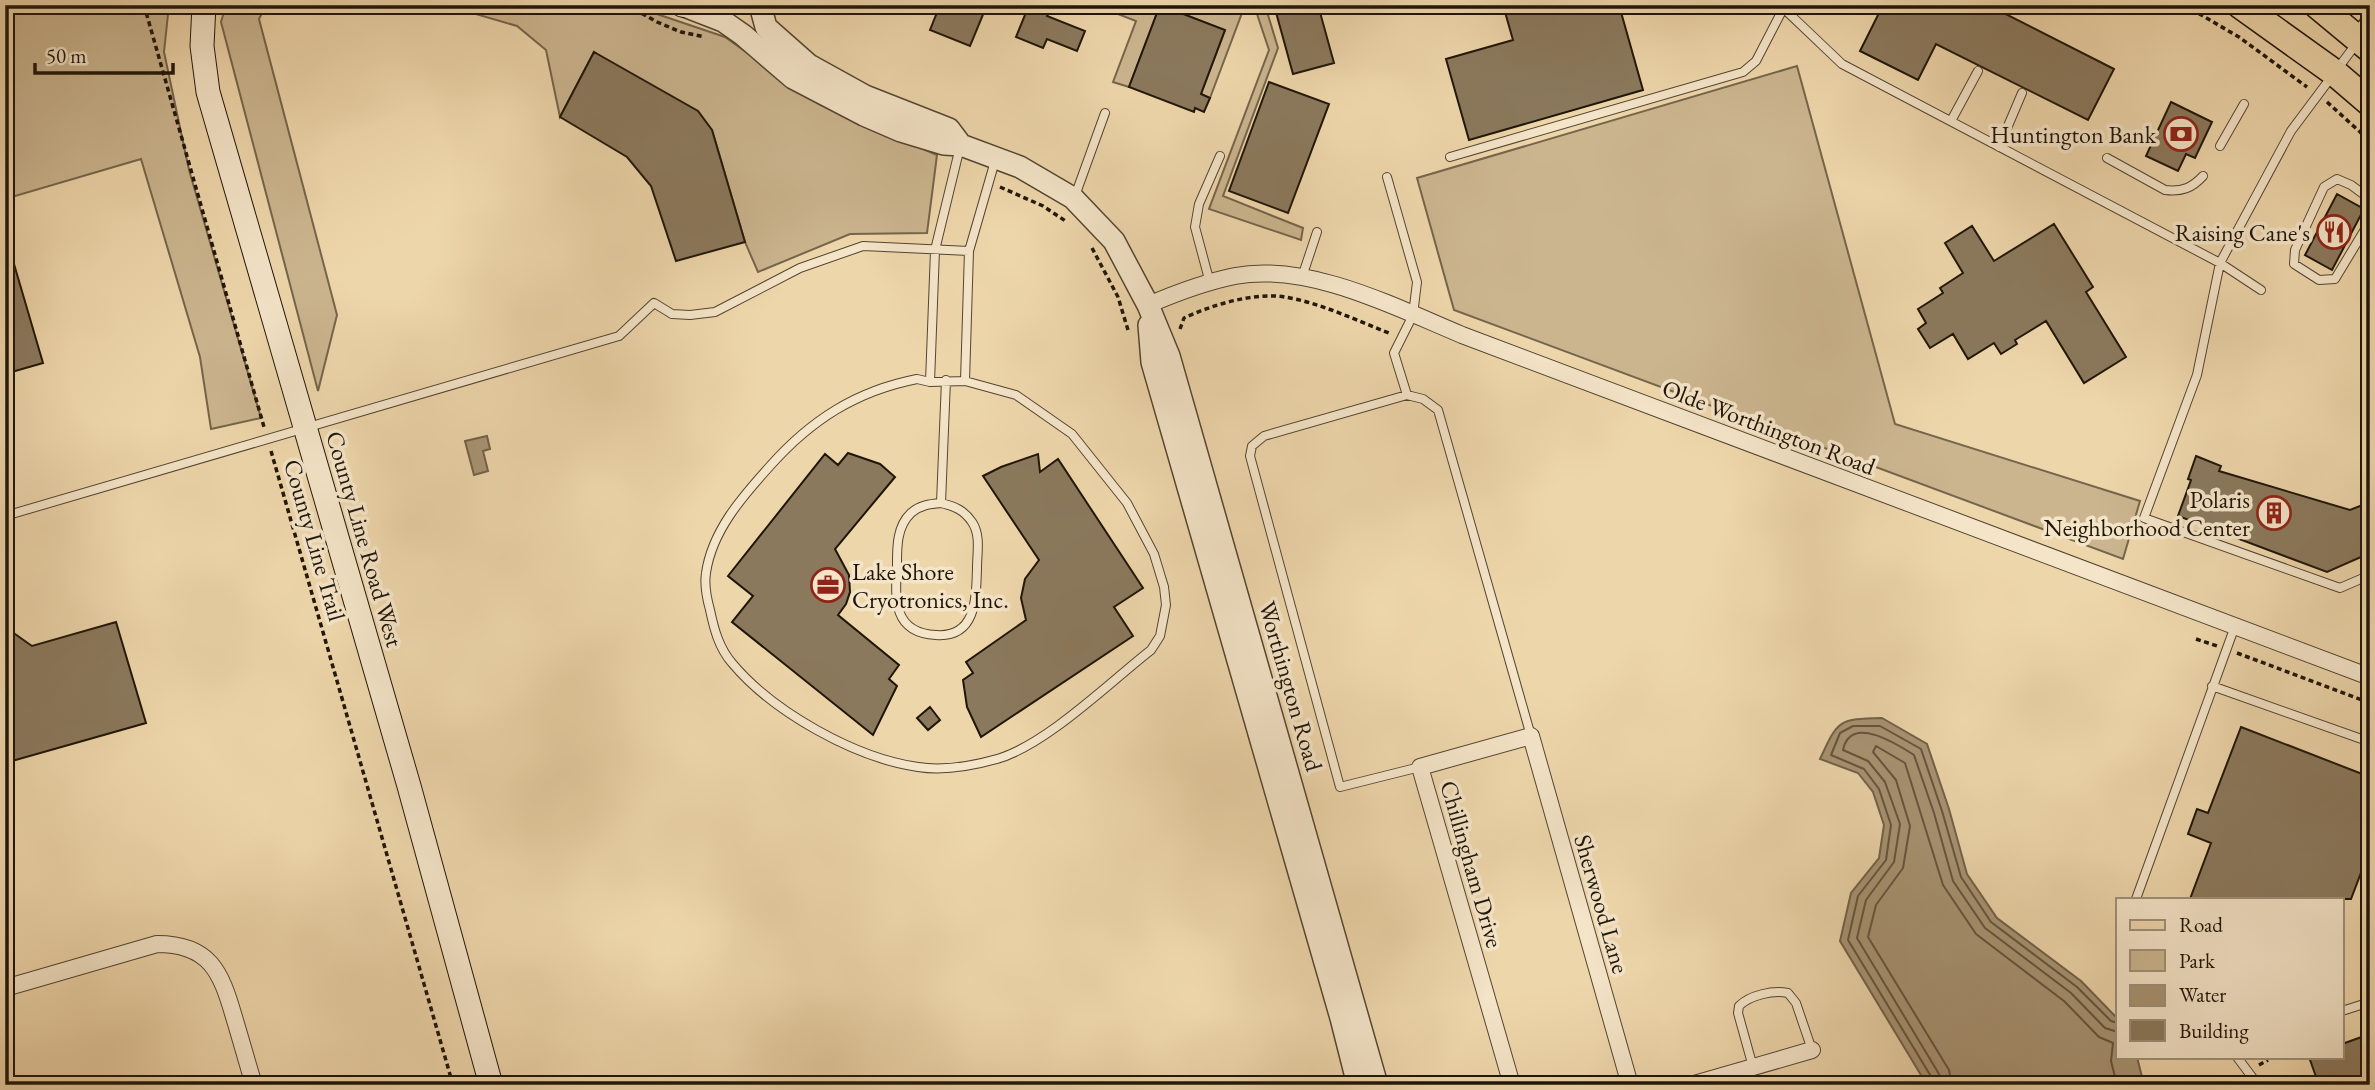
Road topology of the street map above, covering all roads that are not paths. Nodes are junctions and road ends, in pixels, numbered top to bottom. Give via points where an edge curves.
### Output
1 (204, 5) edge
2 (715, 5) edge
3 (760, 5) edge
4 (2240, 5) edge
5 (2317, 5) edge
6 (683, 6) edge
7 (1783, 6) edge
8 (2366, 38) edge
9 (1978, 71) dead end
10 (2335, 73) junction
11 (2022, 93) dead end
12 (2370, 103) edge
13 (2244, 104) dead end
14 (1105, 113) dead end
15 (1951, 121) junction
16 (961, 145) junction
17 (1999, 146) junction
18 (2220, 146) dead end
19 (1220, 156) dead end
20 (1450, 157) dead end
21 (996, 158) junction
22 (2107, 158) dead end
23 (2203, 176) dead end
24 (1387, 177) dead end
25 (1073, 198) junction
26 (2370, 199) edge
27 (2370, 221) edge
28 (1317, 232) dead end
29 (935, 250) junction
30 (969, 251) junction
31 (2220, 262) junction
32 (1302, 277) junction
33 (1210, 283) junction
34 (2261, 290) dead end
35 (1148, 305) junction
36 (1413, 315) junction
37 (946, 380) junction
38 (965, 381) junction
39 (930, 382) junction
40 (1407, 395) junction
41 (306, 428) junction
42 (941, 503) junction
43 (5, 516) edge
44 (2370, 575) edge
45 (2235, 626) junction
46 (2370, 677) edge
47 (2212, 686) junction
48 (1531, 736) junction
49 (2370, 742) edge
50 (1420, 767) junction
51 (2136, 898) edge
52 (5, 988) edge
53 (2370, 1002) edge
54 (2344, 1010) edge
55 (1812, 1050) joint
56 (2242, 1058) edge
57 (1753, 1067) junction
58 (254, 1085) edge
59 (491, 1085) edge
60 (1358, 1085) edge
61 (1377, 1085) edge
62 (1512, 1085) edge
63 (1630, 1085) edge
64 (1690, 1085) edge
65 (2258, 1085) edge

1 - 41 main road, County Line Road West via 202,46 208,92
2 - 6 main road
3 - 16 street, Worthington Road via 766,27 809,65 865,96 949,129
4 - 10 main road
5 - 8 main road
6 - 16 street, Worthington Road via 723,21 793,78 864,115 925,139
7 - 15 lane via 1842,64
7 - 20 lane via 1756,61 1743,72
8 - 10 lane
9 - 15 lane
10 - 12 main road
10 - 31 lane via 2291,131
11 - 17 lane
13 - 18 lane
14 - 25 lane
15 - 17 lane
16 - 21 street, Worthington Road
16 - 29 lane
17 - 31 lane
19 - 33 lane via 1199,205 1195,227
21 - 25 street, Worthington Road
21 - 30 lane
22 - 23 lane via 2165,190 2187,189
24 - 36 lane via 1418,282
25 - 35 street, Worthington Road via 1114,241
26 - 27 lane via 2337,180 2324,187 2295,250 2294,264 2319,280 2335,279
28 - 32 lane
29 - 30 lane
29 - 39 lane
29 - 41 lane via 863,246 800,268 715,312 672,314 654,303 619,336
30 - 38 lane
31 - 34 lane
31 - 44 lane via 2197,375 2144,518 2340,588
32 - 33 street, Olde Worthington Road via 1246,275
32 - 36 street, Olde Worthington Road
33 - 35 street, Olde Worthington Road
35 - 60 street, Worthington Road via 1152,362
35 - 61 street, Worthington Road via 1169,356
36 - 40 lane via 1394,353
36 - 45 street, Olde Worthington Road
37 - 38 lane
37 - 39 lane
37 - 42 lane
38 - 39 lane via 1016,395 1072,434 1132,513 1154,554 1166,605 1152,650 1051,730 997,759 950,768 886,760 852,748 789,712 731,662 716,637 705,576 712,547 726,520 782,452 824,416 862,394 917,379
40 - 48 lane via 1438,410
40 - 50 lane via 1264,436 1252,446 1250,456 1340,787
41 - 43 lane
41 - 59 main road, County Line Road West
42 - 42 lane via 912,512 902,524 895,602 911,627 939,636 966,624 974,611 978,536 965,513
45 - 46 street, Olde Worthington Road
45 - 47 lane
47 - 49 lane
47 - 51 lane
48 - 50 street, Chillingham Drive
48 - 63 street, Sherwood Lane
50 - 62 street, Chillingham Drive
52 - 58 street via 157,944 193,950 215,967 224,983
53 - 54 lane
55 - 57 street
55 - 57 lane via 1796,1003 1788,993 1776,991 1739,1006
56 - 65 lane
57 - 64 street

